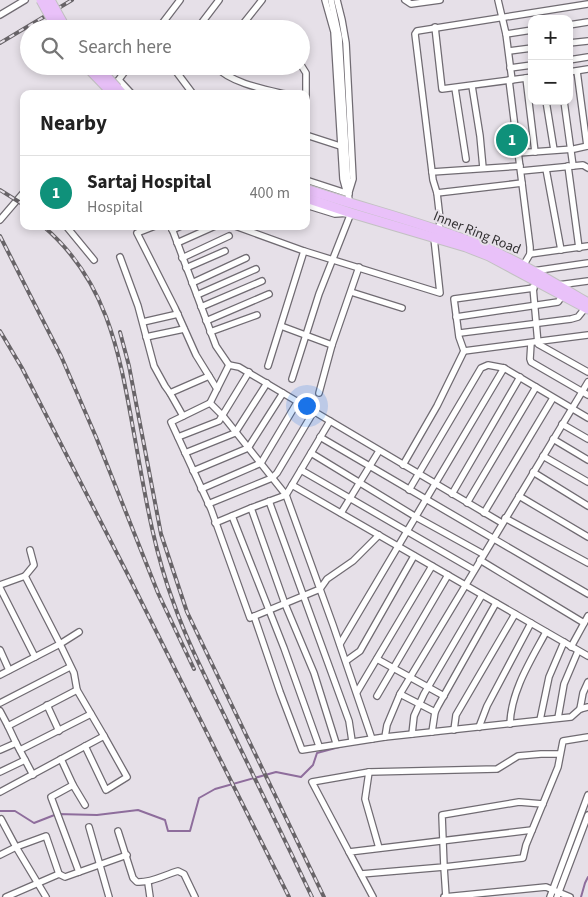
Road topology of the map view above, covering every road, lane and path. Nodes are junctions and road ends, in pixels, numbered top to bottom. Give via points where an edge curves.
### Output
1 (25, 0) edge
2 (41, 0) edge
3 (50, 0) edge
4 (180, 0) edge
5 (219, 0) edge
6 (262, 0) edge
7 (325, 0) edge
8 (331, 0) edge
9 (337, 0) edge
10 (405, 0) edge
11 (439, 0) edge
12 (498, 0) edge
13 (588, 4) edge
14 (0, 15) edge
15 (503, 17) junction
16 (52, 20) edge
17 (61, 20) edge
18 (165, 20) edge
19 (204, 20) edge
20 (246, 20) edge
21 (588, 22) edge
22 (573, 24) edge
23 (436, 27) junction
24 (528, 31) edge
25 (506, 34) junction
26 (588, 41) edge
27 (573, 43) edge
28 (528, 49) edge
29 (509, 51) junction
30 (588, 57) edge
31 (573, 59) edge
32 (528, 66) edge
33 (510, 68) junction
34 (588, 69) edge
35 (577, 71) junction
36 (573, 72) edge
37 (95, 75) edge
38 (104, 75) edge
39 (123, 75) edge
40 (179, 75) edge
41 (225, 75) edge
42 (306, 75) edge
43 (528, 78) edge
44 (119, 80) junction
45 (510, 80) junction
46 (472, 86) junction
47 (455, 88) junction
48 (109, 90) edge
49 (111, 90) edge
50 (118, 90) edge
51 (128, 90) edge
52 (190, 90) edge
53 (272, 90) edge
54 (306, 90) edge
55 (531, 105) edge
56 (547, 105) edge
57 (565, 105) edge
58 (310, 136) edge
59 (340, 146) junction
60 (587, 146) edge
61 (571, 149) junction
62 (554, 150) junction
63 (535, 152) junction
64 (518, 153) junction
65 (466, 158) dead end
66 (570, 166) junction
67 (484, 168) junction
68 (520, 168) junction
69 (588, 168) edge
70 (546, 169) junction
71 (432, 172) junction
72 (310, 182) edge
73 (522, 183) junction
74 (310, 191) edge
75 (437, 193) junction
76 (20, 197) edge
77 (310, 199) edge
78 (345, 204) junction
79 (310, 206) edge
80 (0, 220) edge
81 (69, 230) edge
82 (136, 230) edge
83 (145, 230) edge
84 (172, 230) edge
85 (206, 230) edge
86 (246, 230) edge
87 (137, 233) junction
88 (436, 234) junction
89 (229, 236) dead end
90 (177, 243) junction
91 (588, 246) edge
92 (579, 248) junction
93 (560, 250) junction
94 (304, 251) junction
95 (225, 252) dead end
96 (530, 254) junction
97 (120, 257) dead end
98 (182, 258) junction
99 (246, 258) dead end
100 (332, 259) junction
101 (94, 260) dead end
102 (588, 263) edge
103 (359, 267) junction
104 (186, 268) junction
105 (256, 269) dead end
106 (530, 276) junction
107 (262, 281) dead end
108 (588, 281) edge
109 (192, 283) junction
110 (558, 285) junction
111 (351, 292) junction
112 (269, 294) dead end
113 (197, 295) junction
114 (563, 296) junction
115 (535, 306) junction
116 (587, 306) edge
117 (201, 307) junction
118 (402, 308) dead end
119 (178, 314) junction
120 (257, 315) dead end
121 (456, 317) junction
122 (206, 321) junction
123 (143, 322) junction
124 (537, 323) junction
125 (281, 326) junction
126 (184, 329) junction
127 (210, 332) junction
128 (460, 333) junction
129 (588, 334) edge
130 (305, 335) junction
131 (146, 337) junction
132 (534, 343) junction
133 (332, 346) junction
134 (464, 351) junction
135 (229, 365) junction
136 (268, 366) dead end
137 (504, 368) junction
138 (249, 372) junction
139 (588, 372) edge
140 (209, 376) junction
141 (520, 377) junction
142 (292, 380) dead end
143 (588, 382) edge
144 (267, 383) junction
145 (536, 387) junction
146 (217, 389) junction
147 (582, 392) junction
148 (170, 393) junction
149 (282, 393) junction
150 (319, 393) dead end
151 (588, 395) edge
152 (553, 398) junction
153 (298, 402) junction
154 (210, 403) junction
155 (572, 409) junction
156 (314, 412) junction
157 (183, 416) junction
158 (223, 416) junction
159 (588, 418) edge
160 (330, 421) junction
161 (562, 424) junction
162 (235, 432) junction
163 (320, 437) junction
164 (178, 438) junction
165 (553, 439) junction
166 (588, 439) edge
167 (248, 448) junction
168 (379, 450) junction
169 (185, 453) junction
170 (311, 453) junction
171 (543, 456) junction
172 (588, 460) edge
173 (261, 463) junction
174 (403, 465) junction
175 (369, 466) junction
176 (301, 470) junction
177 (193, 471) junction
178 (533, 472) junction
179 (418, 474) junction
180 (272, 478) junction
181 (360, 482) junction
182 (588, 482) edge
183 (436, 484) junction
184 (292, 485) junction
185 (201, 489) junction
186 (409, 490) junction
187 (452, 494) junction
188 (286, 495) junction
189 (519, 496) junction
190 (350, 499) junction
191 (426, 500) junction
192 (269, 501) junction
193 (467, 503) junction
194 (208, 504) junction
195 (588, 506) edge
196 (250, 508) junction
197 (341, 513) junction
198 (484, 513) junction
199 (232, 516) junction
200 (416, 517) junction
201 (504, 521) junction
202 (215, 522) junction
203 (407, 533) junction
204 (379, 535) junction
205 (588, 537) edge
206 (494, 538) junction
207 (398, 547) junction
208 (30, 550) dead end
209 (414, 556) junction
210 (482, 557) junction
211 (588, 564) edge
212 (432, 566) junction
213 (474, 570) junction
214 (448, 575) junction
215 (25, 576) junction
216 (465, 585) junction
217 (0, 587) edge
218 (320, 589) junction
219 (588, 594) edge
220 (482, 595) junction
221 (303, 596) junction
222 (496, 603) junction
223 (285, 604) junction
224 (268, 610) junction
225 (515, 614) junction
226 (254, 616) junction
227 (588, 616) edge
228 (531, 623) junction
229 (584, 623) junction
230 (80, 632) dead end
231 (546, 632) junction
232 (564, 642) junction
233 (60, 644) junction
234 (340, 644) junction
235 (571, 646) junction
236 (0, 650) edge
237 (578, 651) junction
238 (588, 656) edge
239 (35, 657) junction
240 (377, 659) junction
241 (346, 661) junction
242 (70, 667) junction
243 (393, 668) junction
244 (9, 670) junction
245 (0, 675) edge
246 (410, 678) junction
247 (588, 682) edge
248 (428, 687) junction
249 (77, 690) junction
250 (356, 692) junction
251 (400, 694) junction
252 (377, 696) dead end
253 (444, 696) junction
254 (0, 703) edge
255 (419, 704) junction
256 (47, 705) junction
257 (588, 707) edge
258 (580, 709) junction
259 (0, 711) edge
260 (435, 712) junction
261 (92, 714) junction
262 (558, 718) junction
263 (540, 720) junction
264 (2, 721) edge
265 (510, 724) junction
266 (8, 726) junction
267 (479, 727) junction
268 (59, 730) junction
269 (454, 730) junction
270 (432, 732) junction
271 (412, 734) junction
272 (104, 736) junction
273 (385, 737) junction
274 (588, 737) edge
275 (372, 738) junction
276 (352, 741) junction
277 (16, 743) junction
278 (336, 743) junction
279 (85, 746) junction
280 (319, 746) junction
281 (0, 750) edge
282 (20, 750) junction
283 (560, 754) junction
284 (61, 759) junction
285 (25, 760) junction
286 (0, 772) edge
287 (369, 772) junction
288 (33, 774) junction
289 (73, 785) junction
290 (0, 792) edge
291 (588, 795) edge
292 (543, 804) junction
293 (85, 805) dead end
294 (588, 814) edge
295 (1, 819) edge
296 (89, 827) dead end
297 (532, 830) junction
298 (118, 831) dead end
299 (443, 840) junction
300 (16, 846) junction
301 (379, 848) junction
302 (349, 852) junction
303 (0, 855) edge
304 (127, 855) junction
305 (98, 864) junction
306 (444, 867) junction
307 (79, 872) junction
308 (58, 874) junction
309 (361, 874) junction
310 (148, 882) junction
311 (38, 883) junction
312 (556, 893) edge
313 (511, 894) edge
314 (567, 896) edge
315 (6, 897) edge
316 (46, 897) edge
317 (109, 897) edge
318 (150, 897) edge
319 (195, 897) edge
320 (373, 897) edge
321 (445, 897) edge
322 (550, 897) edge

1 - 14 street
2 - 16 highway, bridge
3 - 17 highway, bridge
4 - 18 street
5 - 19 street
6 - 20 street
7 - 59 street via 334,32
8 - 78 street via 339,37 342,79
9 - 78 street via 346,53 354,178
10 - 11 street via 411,4
12 - 15 street
13 - 15 street
15 - 23 street
15 - 25 street
21 - 22 street
23 - 47 street via 441,86
23 - 71 street via 419,30 415,34
24 - 25 street
25 - 29 street
26 - 27 street
28 - 29 street
29 - 33 street
30 - 31 street
32 - 33 street
33 - 45 street
34 - 35 street
35 - 36 street
35 - 60 street
37 - 48 highway, bridge
38 - 50 highway, bridge
39 - 44 street
40 - 52 street
41 - 53 street
42 - 54 street
43 - 45 street
44 - 49 street
44 - 51 street
45 - 46 street
45 - 64 street
46 - 47 street
46 - 67 street
47 - 65 street
55 - 63 street
56 - 62 street
57 - 61 street
58 - 59 street
59 - 78 street
60 - 61 street
61 - 62 street
61 - 66 street
62 - 63 street
63 - 64 street
64 - 68 street
66 - 69 street via 583,164
66 - 70 street
66 - 92 street
67 - 68 street
67 - 71 street
68 - 70 street
68 - 73 street
70 - 93 street
71 - 75 street
72 - 78 street
73 - 75 street
73 - 96 street
74 - 78 highway
75 - 88 street via 440,219
76 - 80 street
77 - 78 highway
78 - 79 street via 335,214
78 - 88 highway, Inner Ring Road
78 - 100 street
81 - 101 street
82 - 87 street
83 - 87 street
84 - 90 street
85 - 90 street
86 - 94 street
87 - 119 street
88 - 103 street via 440,292
88 - 106 highway, Inner Ring Road
88 - 106 highway, Inner Ring Road via 485,247
89 - 98 street
90 - 98 street
91 - 92 street
92 - 93 street
93 - 96 street
94 - 100 street
94 - 125 street
95 - 104 street
96 - 106 street
97 - 123 street
98 - 104 street
99 - 109 street
100 - 103 street
100 - 130 street
102 - 106 street
103 - 111 street
104 - 109 street
105 - 113 street
106 - 110 highway, Inner Ring Road
106 - 114 highway, Inner Ring Road
106 - 115 street
106 - 121 street via 454,299
107 - 117 street
108 - 110 street
109 - 113 street
110 - 116 highway, Inner Ring Road
111 - 118 street
111 - 133 street
112 - 122 street
113 - 117 street
114 - 115 street via 558,302
114 - 116 highway, Inner Ring Road
115 - 121 street
115 - 124 street
116 - 124 street via 578,317
117 - 122 street
119 - 123 street
119 - 126 street
120 - 127 street
121 - 128 street
122 - 127 street
123 - 131 street
124 - 128 street
124 - 132 street
125 - 130 street
125 - 136 street
126 - 131 street
126 - 140 street
127 - 135 street
128 - 134 street
129 - 132 street
130 - 133 street
130 - 142 street
131 - 148 street via 154,366
132 - 134 street
132 - 139 street
132 - 147 street via 531,362
133 - 150 street
134 - 174 street
135 - 138 street
135 - 146 street
137 - 141 street
137 - 179 street via 488,365 480,368
137 - 183 street
138 - 144 street
138 - 158 street
140 - 146 street
140 - 148 street
141 - 145 street
141 - 187 street
143 - 147 street
144 - 149 street
144 - 162 street
145 - 152 street
145 - 193 street
146 - 154 street
147 - 151 street
147 - 155 street
148 - 157 street
149 - 153 street
149 - 167 street
152 - 155 street
152 - 198 street
153 - 156 street
153 - 173 street
154 - 157 street
154 - 158 street
155 - 159 street
155 - 161 street
156 - 160 street
156 - 180 street
157 - 164 street via 171,422
158 - 162 street
158 - 164 street via 217,422
160 - 163 street
160 - 168 street
161 - 165 street
161 - 166 street
162 - 167 street
162 - 169 street
163 - 170 street
163 - 175 street
164 - 169 street
165 - 171 street
165 - 172 street
167 - 173 street
167 - 177 street
168 - 174 street
168 - 175 street
169 - 177 street
170 - 176 street
170 - 181 street
171 - 178 street
171 - 182 street
173 - 180 street
173 - 185 street
174 - 179 street
175 - 181 street
175 - 186 street
176 - 184 street
176 - 190 street
177 - 185 street
178 - 189 street
178 - 195 street
179 - 183 street
179 - 186 street
180 - 188 street
180 - 194 street
181 - 190 street
181 - 200 street
183 - 187 street
183 - 191 street
184 - 188 street
184 - 197 street
185 - 194 street
186 - 191 street
187 - 193 street
188 - 192 street
188 - 218 street
189 - 201 street
189 - 205 street
190 - 197 street
190 - 203 street
191 - 200 street
191 - 206 street
192 - 196 street
192 - 221 street
193 - 198 street
194 - 202 street
196 - 199 street
196 - 223 street
197 - 204 street
198 - 201 street
199 - 202 street
199 - 224 street
200 - 203 street
200 - 210 street
201 - 206 street
201 - 211 street
202 - 226 street via 250,618
203 - 207 street
203 - 213 street
204 - 207 street
204 - 218 street via 353,561 326,579
206 - 210 street
206 - 219 street
207 - 209 street
207 - 234 street
208 - 215 street via 34,566
209 - 212 street
209 - 241 street via 360,651
210 - 213 street
210 - 229 street
212 - 214 street
212 - 240 street
213 - 216 street
214 - 216 street
214 - 243 street
215 - 217 street
215 - 233 street
216 - 220 street
216 - 246 street
217 - 239 street
218 - 221 street
218 - 234 street
220 - 222 street
220 - 248 street
221 - 223 street
221 - 276 street via 349,721
222 - 225 street
222 - 253 street
223 - 224 street
223 - 278 street via 314,673
224 - 226 street
224 - 280 street
225 - 228 street
225 - 269 street via 456,715
226 - 280 street via 302,750
227 - 229 street
228 - 231 street
228 - 267 street
229 - 235 street
230 - 233 street
231 - 232 street
231 - 265 street via 515,697
232 - 235 street
232 - 263 street via 549,676
233 - 239 street
233 - 242 street
234 - 241 street
235 - 237 street
236 - 244 street
237 - 238 street
237 - 262 street via 564,684
239 - 244 street
240 - 243 street
240 - 250 street
241 - 250 street
242 - 249 street
242 - 254 street
243 - 246 street
243 - 252 street
244 - 245 street
246 - 248 street
246 - 251 street
247 - 258 street
248 - 253 street
248 - 255 street
249 - 256 street
249 - 261 street
250 - 275 street
251 - 255 street
251 - 273 street
253 - 260 street
255 - 260 street
255 - 271 street
256 - 266 street
256 - 268 street
257 - 258 street
258 - 262 street via 571,717
259 - 264 street
260 - 270 street
261 - 268 street
261 - 272 street
262 - 263 street
263 - 265 street
264 - 266 street
265 - 267 street
266 - 277 street
267 - 269 street
268 - 282 street
269 - 270 street
270 - 271 street
271 - 273 street
272 - 279 street
272 - 279 street via 127,777 106,790
273 - 275 street
274 - 283 street via 563,741
275 - 276 street
276 - 278 street
277 - 281 street
277 - 282 street
278 - 280 street
279 - 284 street
282 - 285 street
283 - 287 street via 518,756 497,769
283 - 292 street
284 - 288 street
284 - 289 street
285 - 286 street
285 - 288 street
287 - 301 street via 365,799
287 - 302 street via 312,782
288 - 290 street
289 - 293 street
289 - 307 street via 51,797
291 - 312 street
292 - 297 street
292 - 299 street via 519,802 442,815
294 - 312 street
295 - 300 street
296 - 305 street
297 - 299 street
297 - 306 street via 523,858
298 - 304 street
299 - 301 street
299 - 306 street
300 - 303 street
300 - 308 street via 46,836
300 - 311 street
301 - 302 street
302 - 309 street
304 - 305 street
304 - 310 street via 133,878 137,882
305 - 307 street
305 - 317 street
306 - 309 street
306 - 321 street
307 - 308 street via 65,877
308 - 311 street
309 - 320 street
310 - 318 street
310 - 319 street via 178,871 184,874
311 - 315 street
311 - 316 street
312 - 313 street via 546,888
312 - 314 street
312 - 322 street
313 - 321 street

